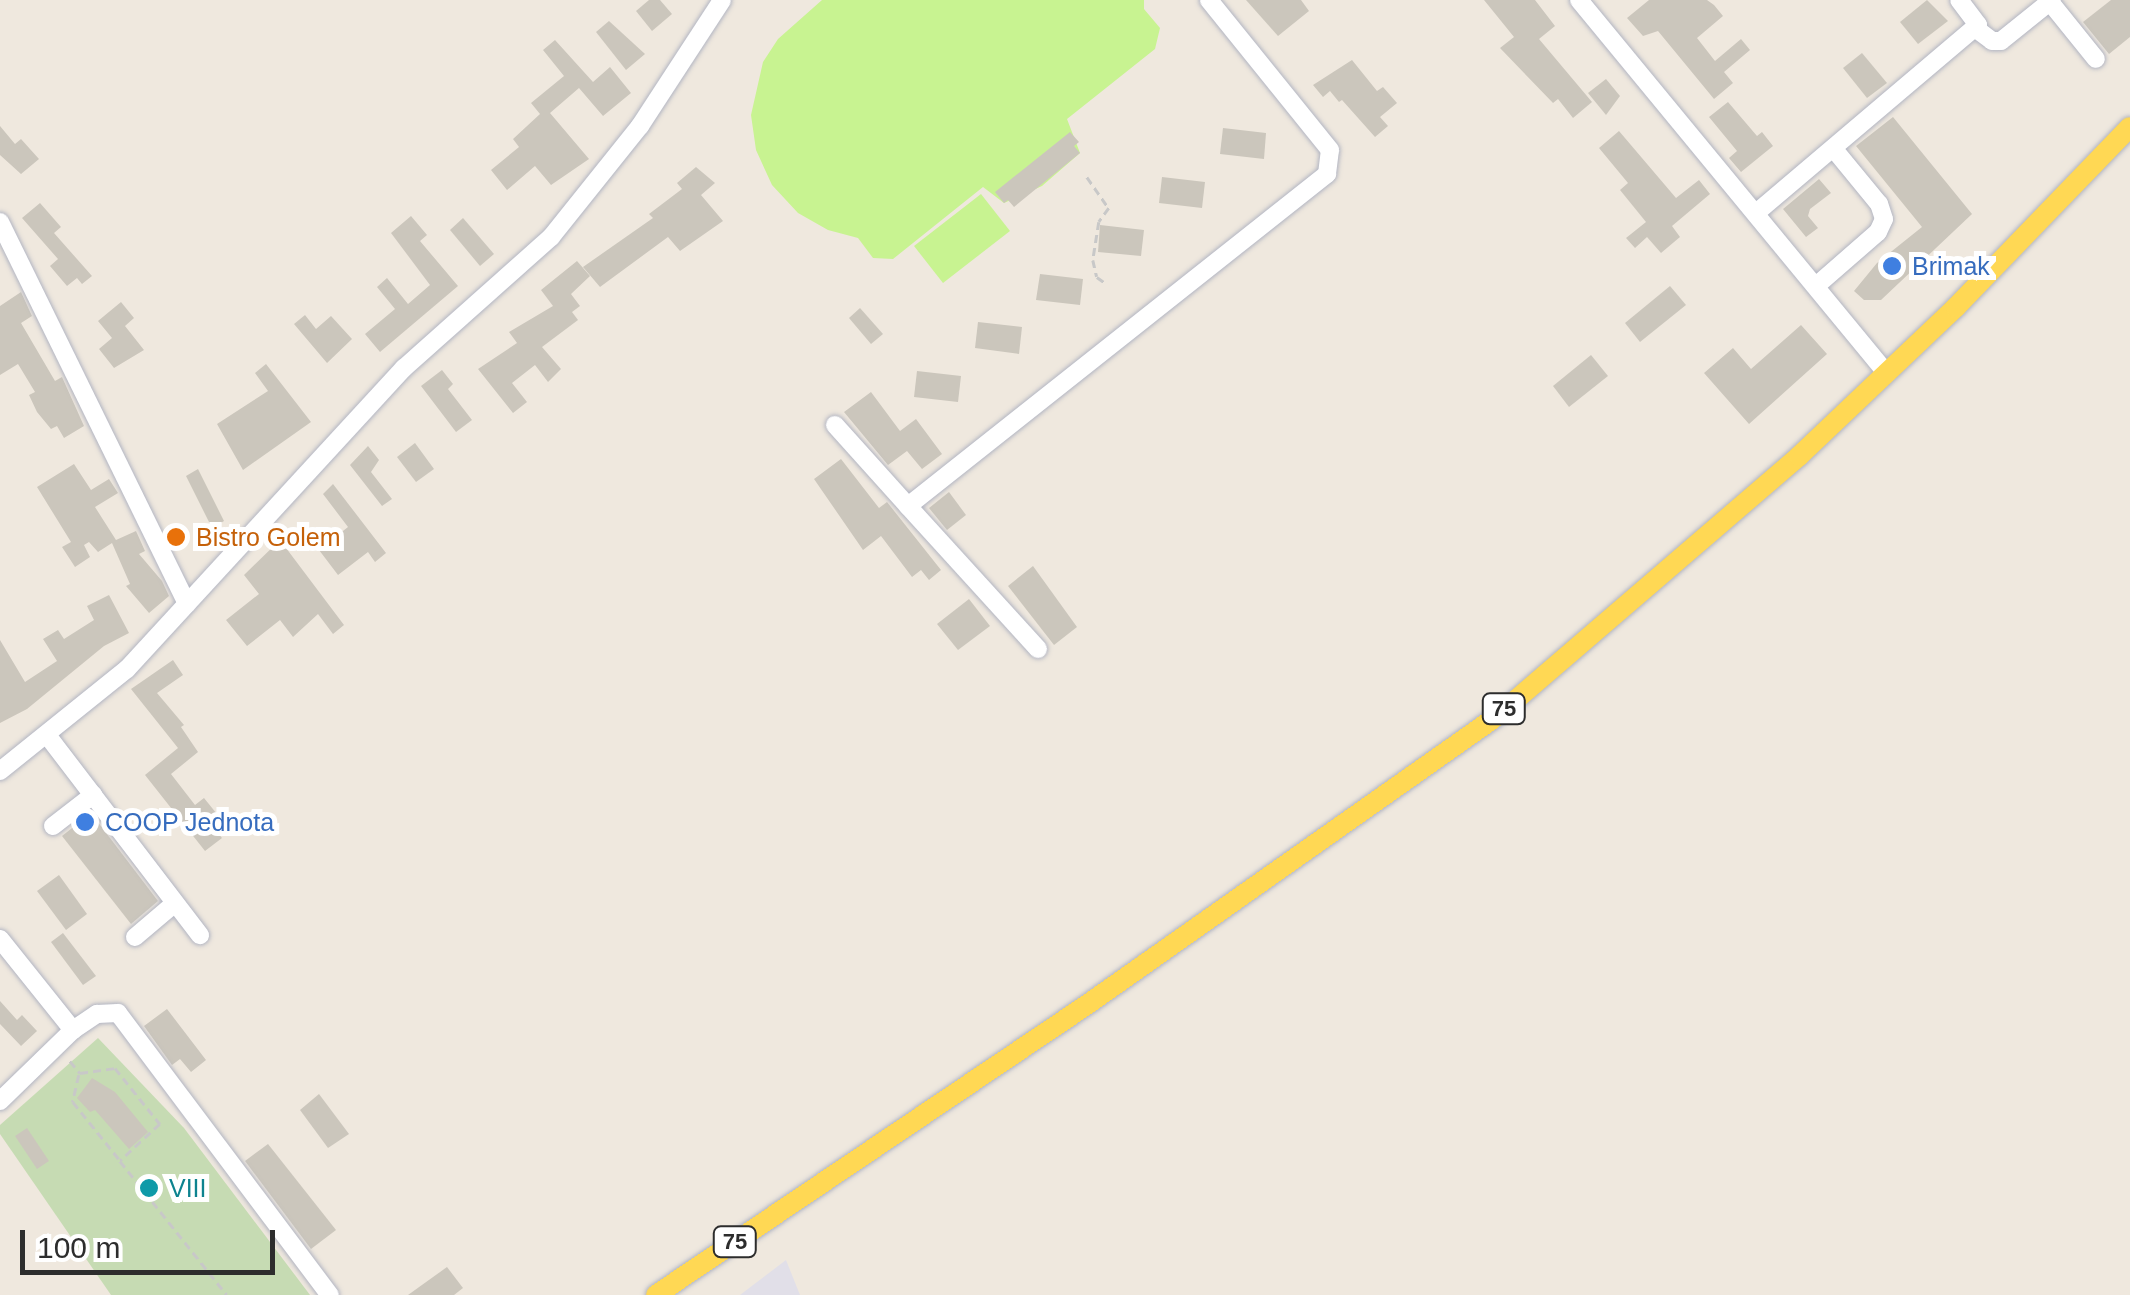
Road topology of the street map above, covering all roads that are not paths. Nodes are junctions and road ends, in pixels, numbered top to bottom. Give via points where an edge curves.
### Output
1 (722, 0) edge
2 (1208, 0) edge
3 (1578, 0) edge
4 (1959, 0) edge
5 (2051, 1) edge
6 (1975, 28) junction
7 (2096, 59) dead end
8 (2130, 127) edge
9 (1832, 148) junction
10 (1756, 213) junction
11 (0, 222) edge
12 (1816, 286) junction
13 (1887, 373) junction
14 (835, 425) dead end
15 (908, 506) junction
16 (187, 604) junction
17 (1038, 650) dead end
18 (47, 735) junction
19 (0, 771) edge
20 (93, 795) junction
21 (53, 826) dead end
22 (175, 903) junction
23 (200, 934) dead end
24 (135, 937) dead end
25 (0, 939) edge
26 (73, 1030) junction
27 (0, 1100) edge
28 (330, 1295) edge
29 (656, 1295) edge

1 - 16 street via 640,126 552,236 404,368
2 - 15 street via 1330,150 1327,174
3 - 10 street
4 - 6 street
5 - 6 street via 2001,41
5 - 7 street
6 - 9 street
8 - 13 main road, 75
9 - 10 street
9 - 12 street via 1884,219 1878,232
10 - 12 street
11 - 16 street
12 - 13 street
13 - 29 main road, 75 via 1710,536 1452,750
14 - 15 street
15 - 17 street
16 - 18 street via 127,669
18 - 19 street
18 - 20 street
20 - 21 street
20 - 22 street
22 - 23 street
22 - 24 street
25 - 26 street
26 - 27 street
26 - 28 street via 97,1014 118,1013

